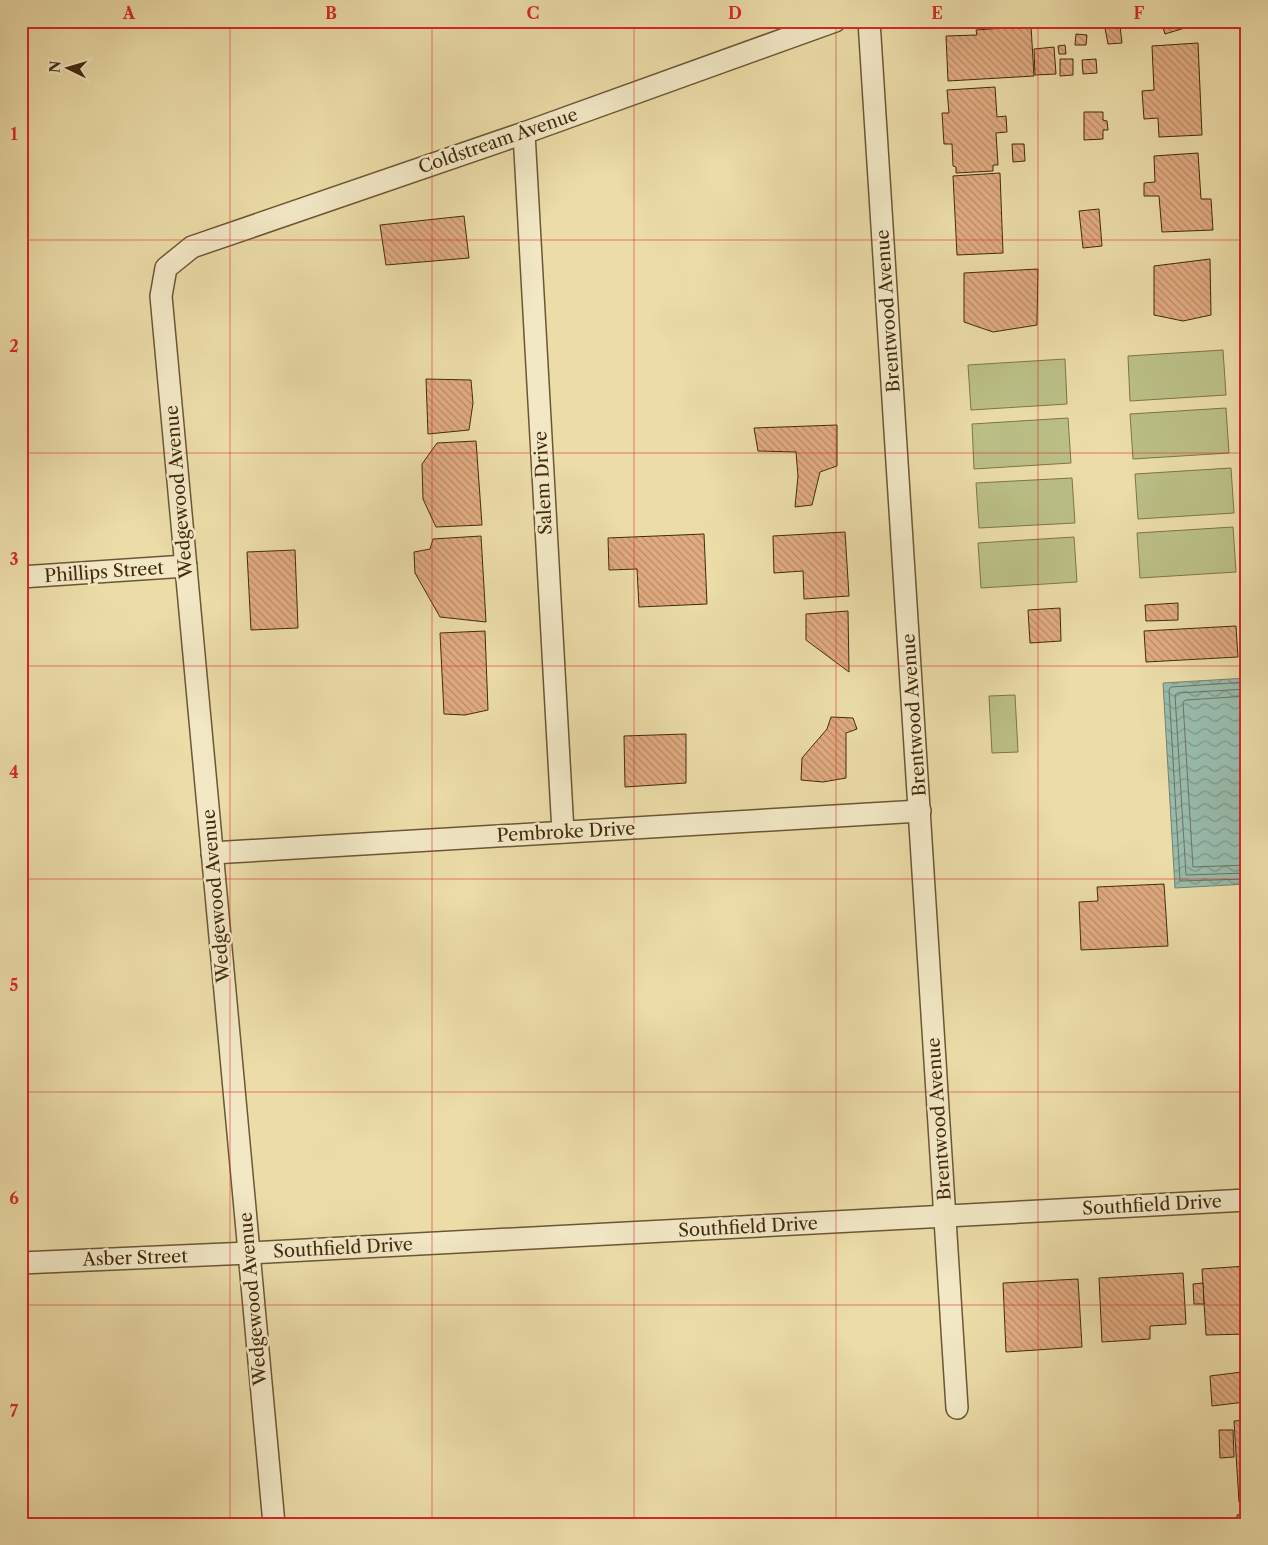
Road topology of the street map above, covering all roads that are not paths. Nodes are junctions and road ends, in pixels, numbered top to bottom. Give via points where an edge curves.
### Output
1 (835, 21) edge
2 (870, 21) edge
3 (524, 133) junction
4 (166, 268) joint
5 (186, 566) junction
6 (21, 577) edge
7 (920, 811) junction
8 (563, 832) junction
9 (212, 853) junction
10 (1247, 1200) edge
11 (945, 1216) junction
12 (249, 1253) junction
13 (21, 1263) edge
14 (957, 1408) dead end
15 (274, 1524) edge

1 - 3 street, Coldstream Avenue
2 - 7 street, Brentwood Avenue
3 - 4 street, Coldstream Avenue via 192,247
3 - 8 street, Salem Drive
4 - 5 street, Wedgewood Avenue via 161,296
5 - 6 street, Phillips Street
5 - 9 street, Wedgewood Avenue
7 - 8 street, Pembroke Drive
7 - 11 street, Brentwood Avenue
8 - 9 street, Pembroke Drive
9 - 12 street, Wedgewood Avenue
10 - 11 street, Southfield Drive
11 - 12 street, Southfield Drive
11 - 14 street, Brentwood Avenue
12 - 13 street, Asber Street
12 - 15 street, Wedgewood Avenue

